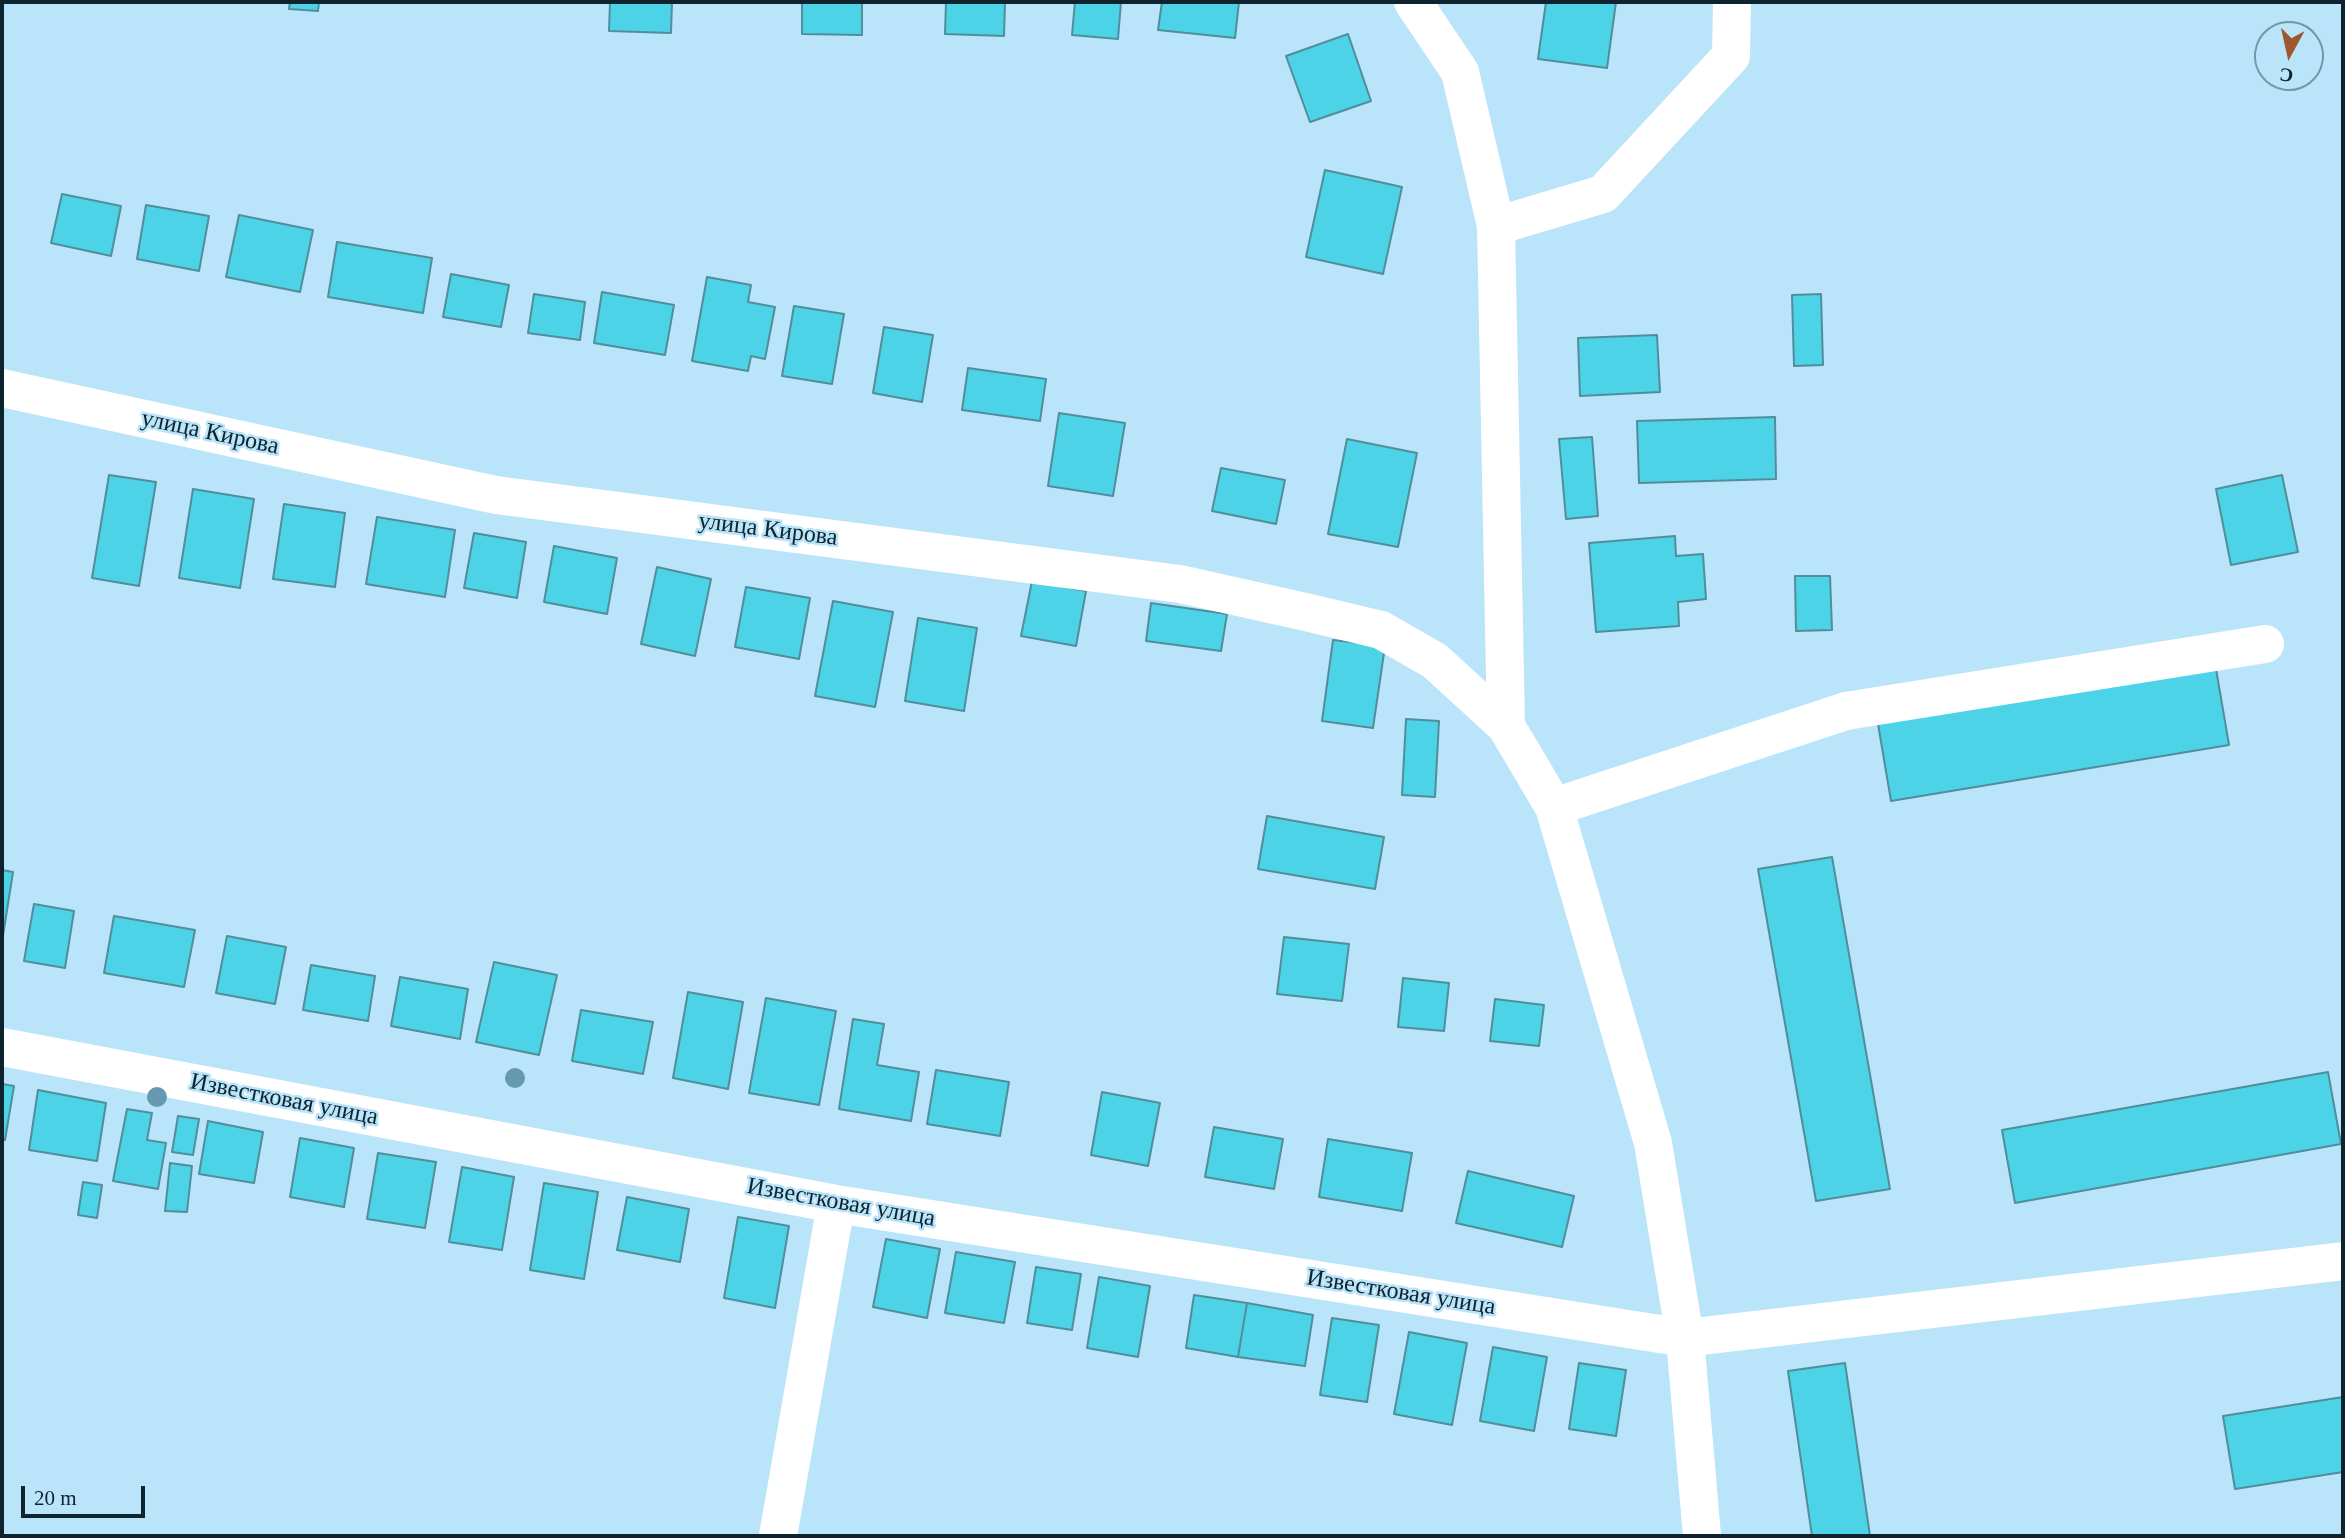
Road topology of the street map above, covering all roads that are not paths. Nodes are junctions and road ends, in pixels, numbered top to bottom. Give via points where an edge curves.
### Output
1 (1413, 2) edge
2 (1732, 2) edge
3 (1496, 226) junction
4 (2, 388) edge
5 (2264, 644) dead end
6 (1506, 726) junction
7 (1553, 807) junction
8 (2, 1047) edge
9 (836, 1204) junction
10 (2343, 1261) edge
11 (1685, 1338) junction
12 (778, 1536) edge
13 (1702, 1536) edge

1 - 3 street via 1461,72
2 - 3 street via 1731,56 1603,194
3 - 6 street
4 - 6 street, улица Кирова via 496,495 1180,584 1310,613 1381,630 1425,655
5 - 7 street via 1846,710
6 - 7 street
7 - 11 street via 1653,1143
8 - 9 street, Известковая улица
9 - 11 street, Известковая улица
9 - 12 street
10 - 11 street, Известковая улица
11 - 13 street

